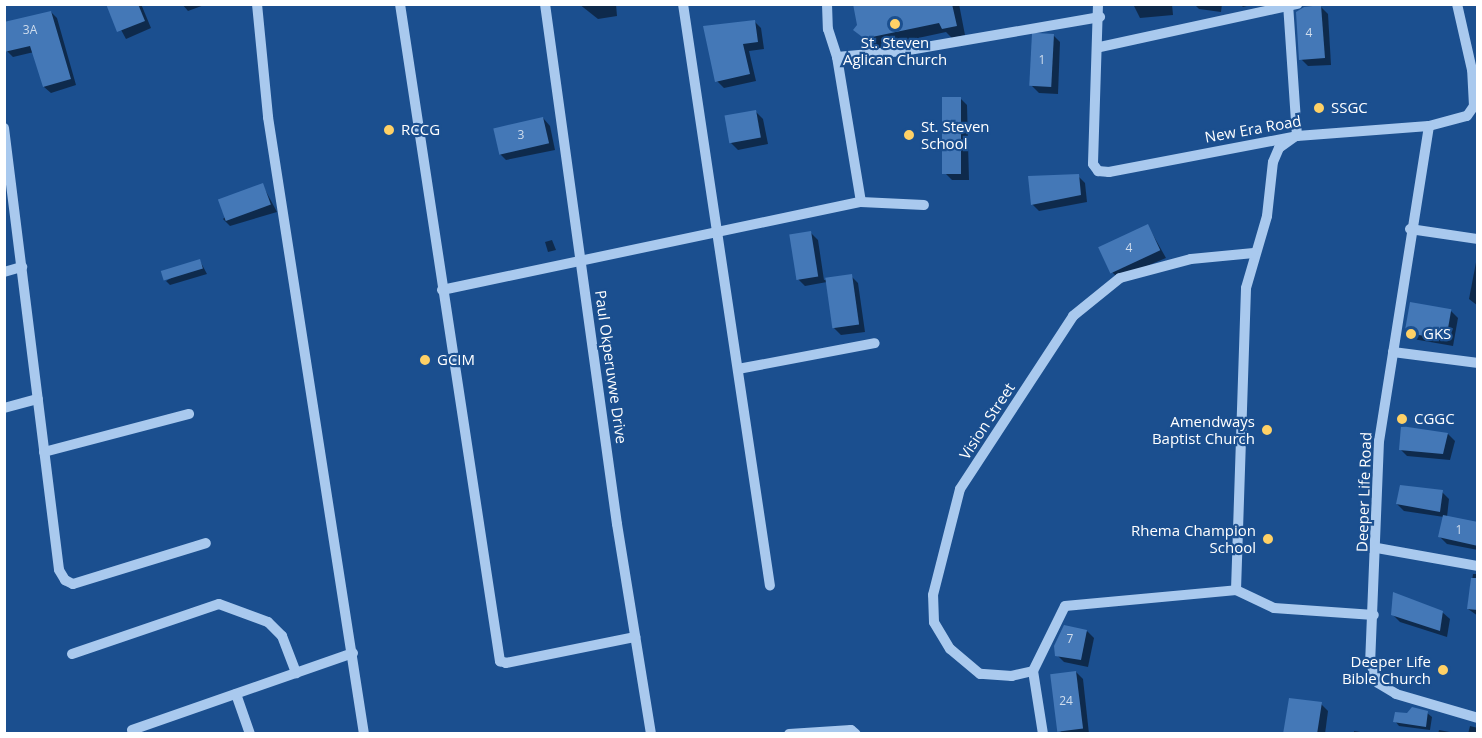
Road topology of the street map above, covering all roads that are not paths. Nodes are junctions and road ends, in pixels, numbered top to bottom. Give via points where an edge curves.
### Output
1 (257, 4) edge
2 (400, 4) edge
3 (545, 4) edge
4 (683, 4) edge
5 (827, 4) edge
6 (1098, 4) edge
7 (1457, 4) edge
8 (1291, 5) edge
9 (1100, 17) junction
10 (1100, 47) junction
11 (837, 57) junction
12 (1429, 126) junction
13 (4, 128) edge
14 (1297, 135) junction
15 (861, 202) junction
16 (924, 205) dead end
17 (1410, 229) junction
18 (717, 232) junction
19 (1478, 239) edge
20 (1254, 253) junction
21 (580, 260) junction
22 (22, 267) junction
23 (4, 272) edge
24 (442, 290) junction
25 (875, 343) dead end
26 (1393, 352) junction
27 (1478, 363) edge
28 (738, 369) junction
29 (38, 399) junction
30 (4, 408) edge
31 (189, 414) dead end
32 (44, 452) junction
33 (206, 543) dead end
34 (1377, 548) junction
35 (1478, 566) edge
36 (770, 586) dead end
37 (1236, 590) junction
38 (1374, 615) junction
39 (635, 637) junction
40 (353, 653) junction
41 (72, 654) dead end
42 (1033, 671) junction
43 (296, 673) junction
44 (236, 694) junction
45 (1478, 718) edge
46 (132, 730) dead end
47 (250, 734) edge
48 (364, 734) edge
49 (651, 734) edge
50 (789, 734) edge
51 (856, 734) edge
52 (1043, 734) edge

1 - 40 street via 268,117
2 - 24 street
3 - 21 street, Paul Okperuvwe Drive
4 - 18 street
5 - 11 street via 828,29
6 - 9 street, New Era Road
7 - 12 street, New Era Road via 1472,70 1474,106 1467,116
8 - 10 street
8 - 14 street
9 - 10 street, New Era Road
9 - 11 street via 903,51
10 - 14 street, New Era Road via 1093,164 1098,171
11 - 15 street
12 - 14 street, New Era Road
12 - 17 street, Deeper Life Road
13 - 22 street
14 - 20 street via 1279,148 1273,162 1267,216
15 - 16 street
15 - 18 street
17 - 19 street
17 - 26 street, Deeper Life Road
18 - 21 street
18 - 28 street
20 - 37 street via 1246,288
20 - 42 street, Vision Street via 1191,259 1120,278 1073,316 960,489 933,595 934,622 950,649 980,674 1012,676
21 - 24 street
21 - 39 street, Paul Okperuvwe Drive
22 - 23 street
22 - 29 street
24 - 39 street via 500,661 506,663
25 - 28 street
26 - 27 street
26 - 34 street, Deeper Life Road via 1379,441
28 - 36 street
29 - 30 street
29 - 32 street
31 - 32 street
32 - 33 street via 59,570 65,580 73,584
34 - 35 street
34 - 38 street, Deeper Life Road
37 - 38 street via 1274,608
37 - 42 street via 1065,606
38 - 45 street, Deeper Life Road via 1370,661 1378,683 1396,694
39 - 49 street, Paul Okperuvwe Drive
40 - 43 street
40 - 48 street
41 - 43 street via 219,604 268,622 282,636
42 - 52 street
43 - 44 street
44 - 46 street
44 - 47 street
50 - 51 street via 851,730

